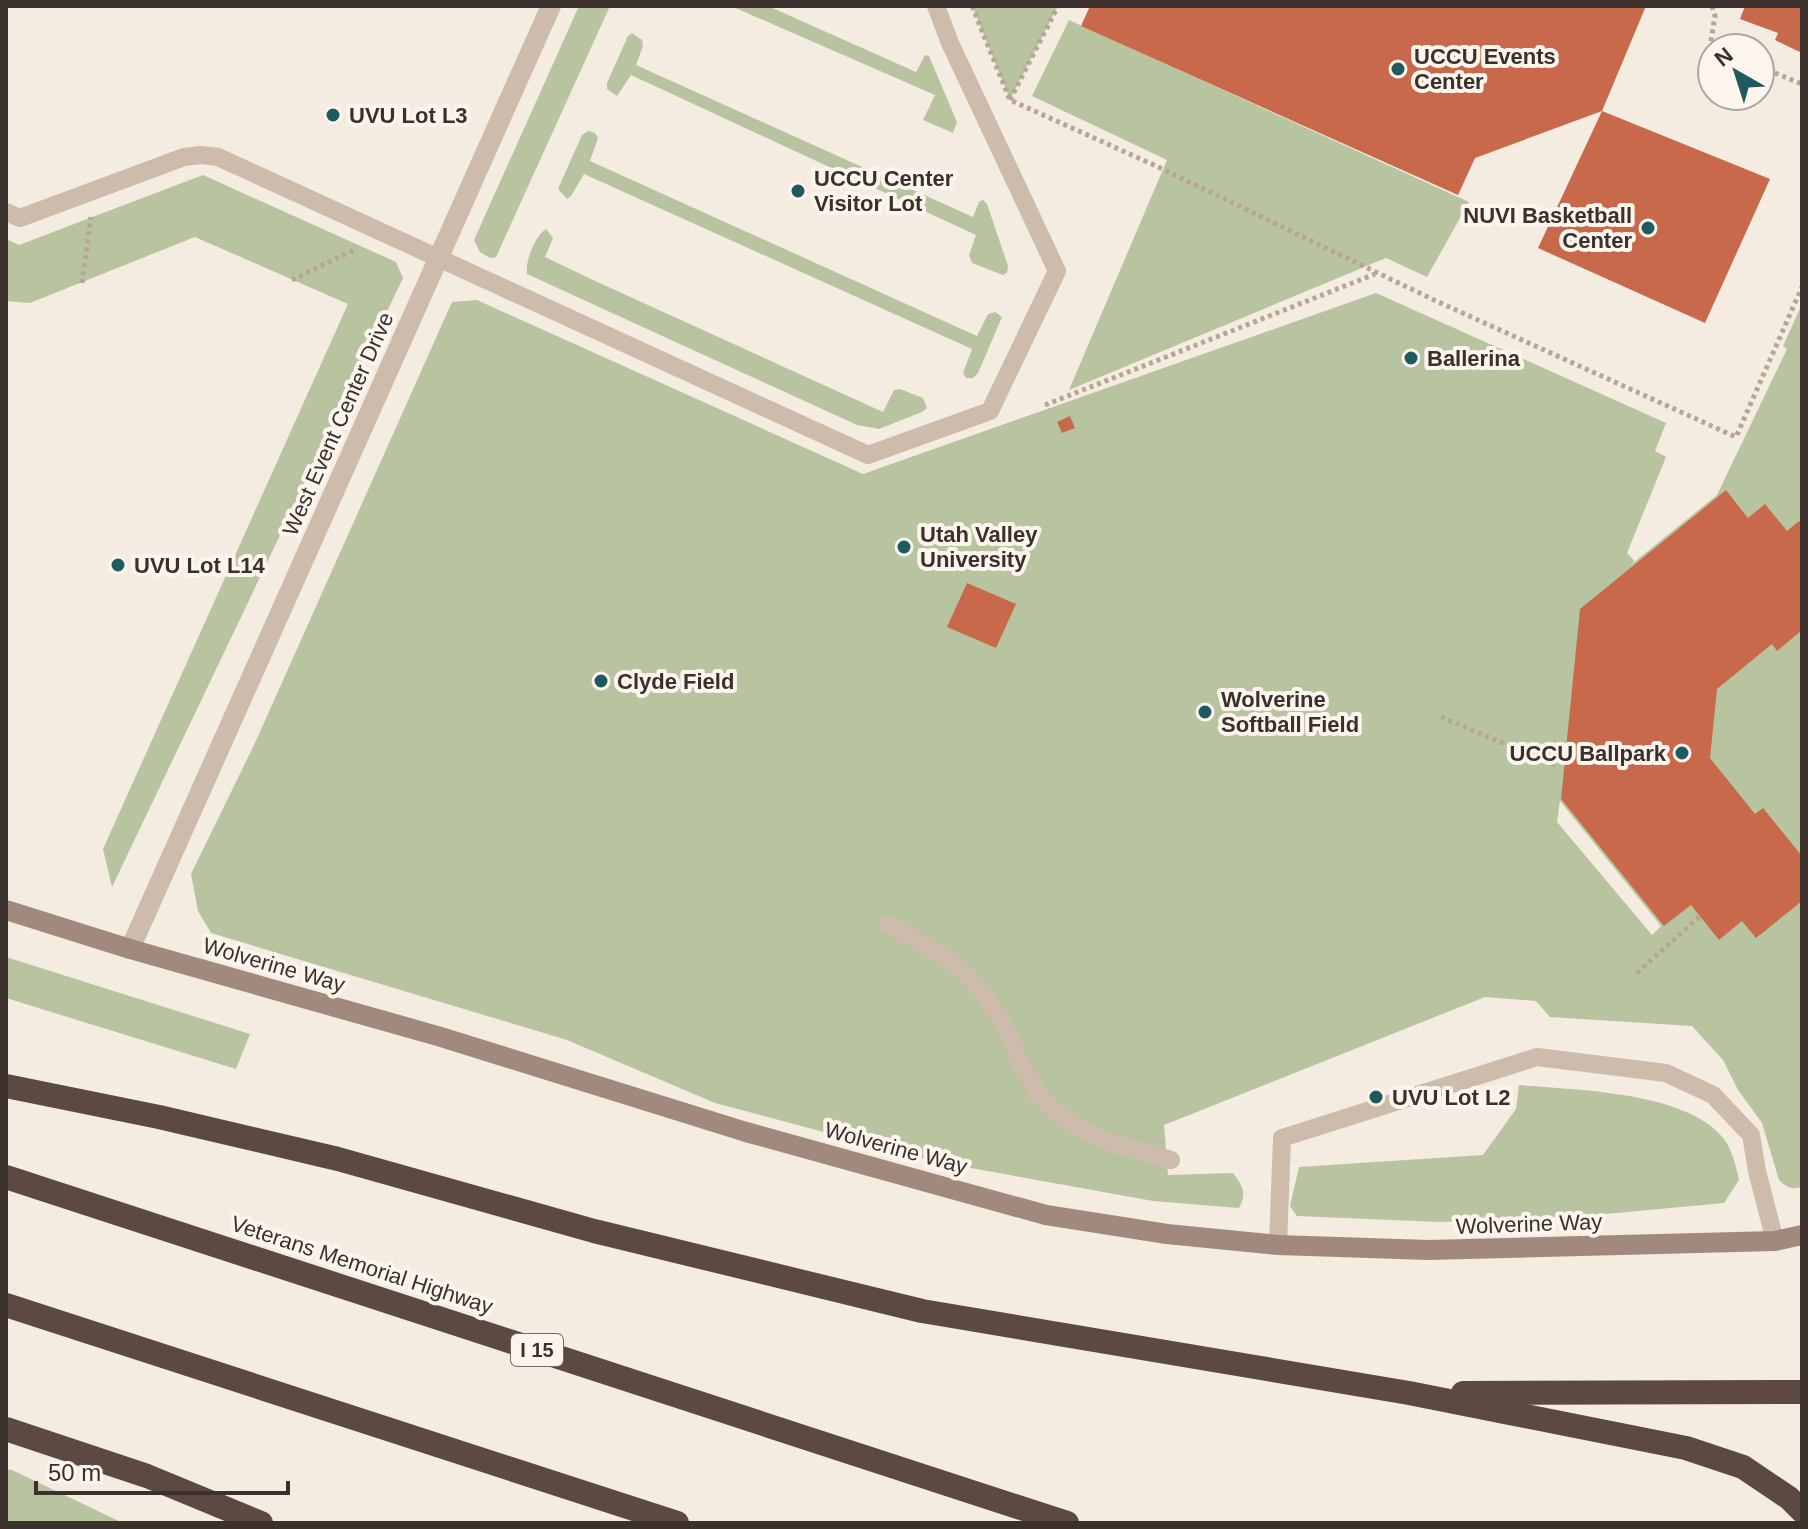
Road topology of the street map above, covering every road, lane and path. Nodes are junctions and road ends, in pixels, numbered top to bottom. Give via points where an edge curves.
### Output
1 (551, 6) edge
2 (936, 6) edge
3 (972, 6) edge
4 (1058, 6) edge
5 (1712, 6) edge
6 (1712, 32) edge
7 (1776, 73) edge
8 (1802, 84) edge
9 (1010, 100) junction
10 (94, 191) junction
11 (6, 212) edge
12 (388, 233) junction
13 (438, 258) junction
14 (1376, 273) junction
15 (292, 280) dead end
16 (82, 283) dead end
17 (1802, 287) edge
18 (1045, 405) dead end
19 (1441, 717) dead end
20 (1557, 766) dead end
21 (6, 910) edge
22 (1700, 916) dead end
23 (887, 924) dead end
24 (130, 949) junction
25 (1637, 973) dead end
26 (6, 1086) edge
27 (1171, 1160) dead end
28 (6, 1177) edge
29 (1802, 1235) edge
30 (1775, 1241) junction
31 (1278, 1245) junction
32 (6, 1305) edge
33 (1802, 1392) edge
34 (1409, 1393) junction
35 (6, 1429) edge
36 (1802, 1511) edge
37 (261, 1523) edge
38 (677, 1523) edge
39 (1067, 1523) edge

1 - 13 street, West Event Center Drive
2 - 13 lane via 1057,271 990,411 868,455
3 - 9 path
4 - 9 path
5 - 6 path
7 - 8 path
9 - 14 path
10 - 11 lane via 20,218
10 - 12 lane via 184,157 218,157
10 - 16 path
12 - 13 lane
12 - 15 path
13 - 24 street, West Event Center Drive
14 - 17 path via 1736,437
14 - 18 path
19 - 20 path
21 - 24 main road, Wolverine Way
22 - 25 path
23 - 27 lane via 974,980 1001,1020 1030,1081 1052,1108 1121,1146
24 - 31 main road, Wolverine Way via 1046,1215
26 - 34 highway via 338,1159 594,1231 922,1311
28 - 39 highway, Veterans Memorial Highway / I 15
29 - 30 main road, Wolverine Way
30 - 31 main road, Wolverine Way via 1429,1250
30 - 31 lane via 1751,1135 1713,1095 1666,1073 1537,1057 1282,1138
32 - 38 highway
33 - 34 highway
34 - 36 highway via 1686,1448 1743,1467
35 - 37 highway via 147,1476

